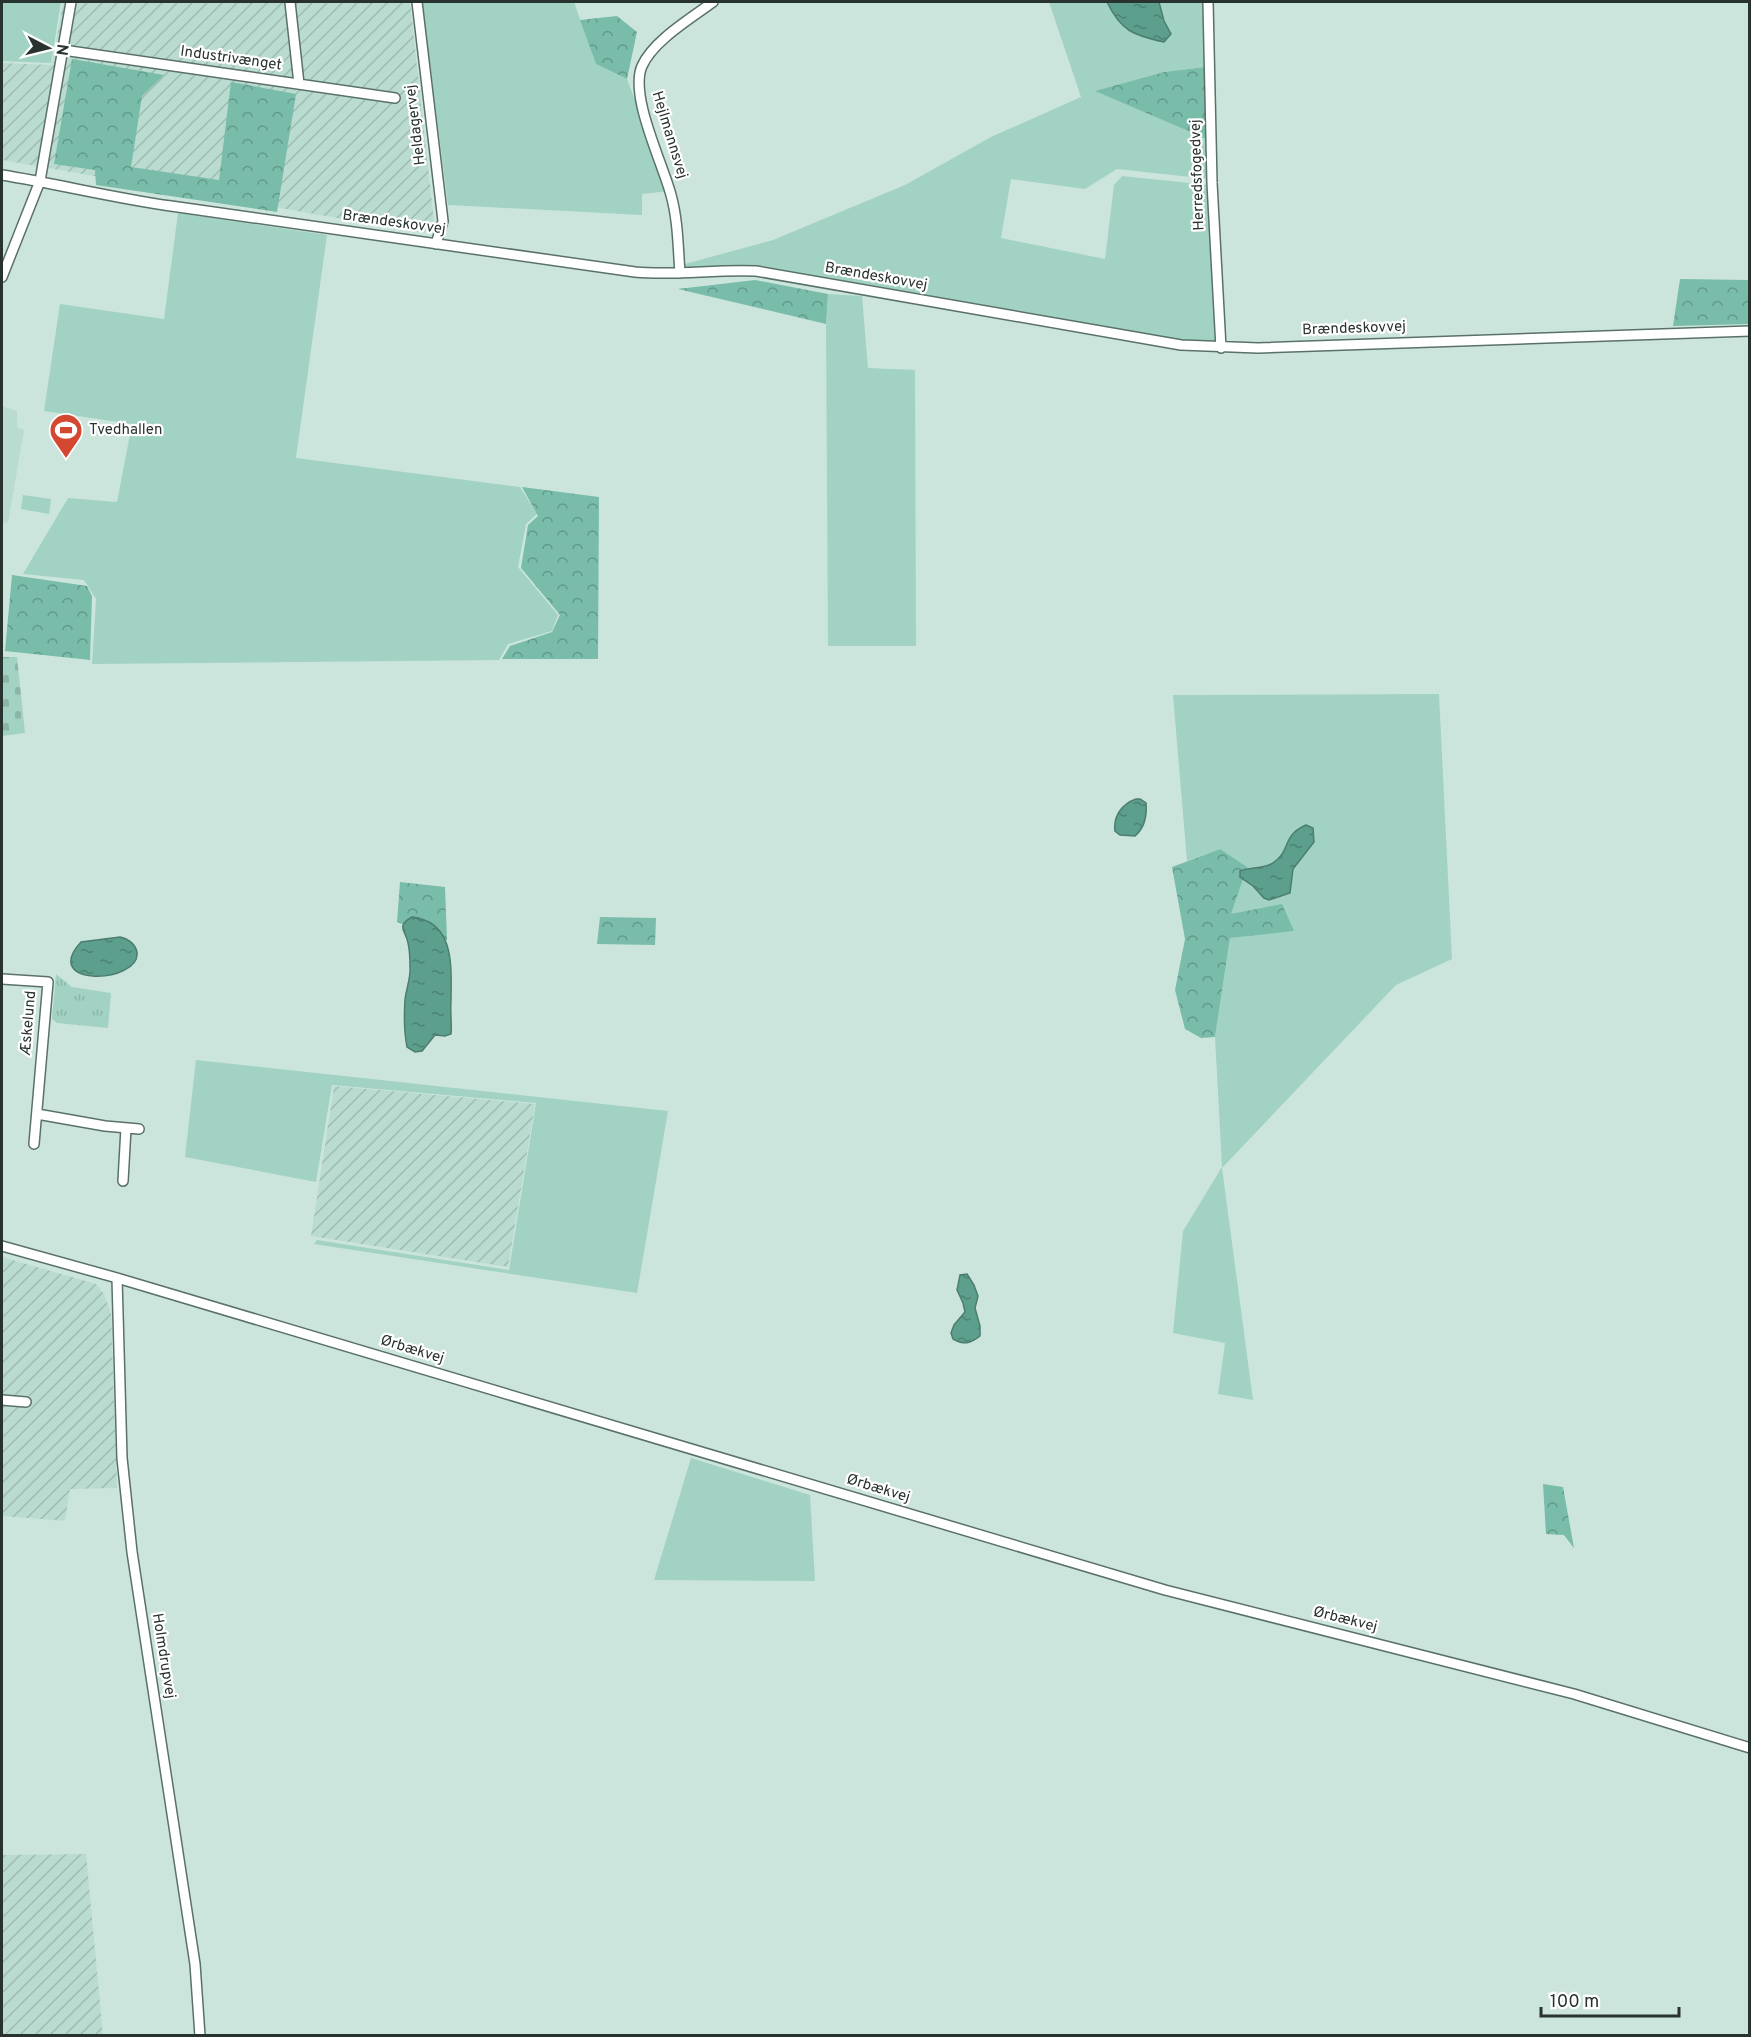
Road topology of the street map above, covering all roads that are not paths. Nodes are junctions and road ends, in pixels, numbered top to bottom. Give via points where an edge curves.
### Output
1 (71, 2) edge
2 (290, 2) edge
3 (417, 2) edge
4 (713, 2) edge
5 (1208, 2) edge
6 (63, 50) junction
7 (299, 84) junction
8 (395, 98) dead end
9 (2, 175) edge
10 (40, 181) junction
11 (436, 244) junction
12 (680, 273) junction
13 (2, 277) edge
14 (1749, 331) edge
15 (1221, 348) junction
16 (2, 979) edge
17 (36, 1114) junction
18 (126, 1128) junction
19 (139, 1129) dead end
20 (34, 1144) dead end
21 (123, 1181) dead end
22 (2, 1246) edge
23 (117, 1278) junction
24 (2, 1400) edge
25 (26, 1402) dead end
26 (1749, 1748) edge
27 (200, 2036) edge

1 - 6 street
2 - 7 street
3 - 11 street, Heldagervej via 443,221
4 - 12 street, Hejlmannsvej via 652,49 641,68 642,107 672,197
5 - 15 street, Herredsfogedvej
6 - 7 street, Industrivænget
6 - 10 street
7 - 8 street, Industrivænget
9 - 10 street, Brændeskovvej
10 - 11 street, Brændeskovvej via 127,200
10 - 13 street
11 - 12 street, Brændeskovvej via 634,272
12 - 15 street, Brændeskovvej via 756,272 1181,345
14 - 15 street, Brændeskovvej
16 - 17 street, Æskelund via 48,982
17 - 18 street
17 - 20 street, Æskelund
18 - 19 street
18 - 21 street
22 - 23 street, Ørbækvej
23 - 26 street, Ørbækvej via 1154,1587 1563,1692
23 - 27 street, Holmdrupvej via 122,1458 132,1552 195,1964
24 - 25 street

